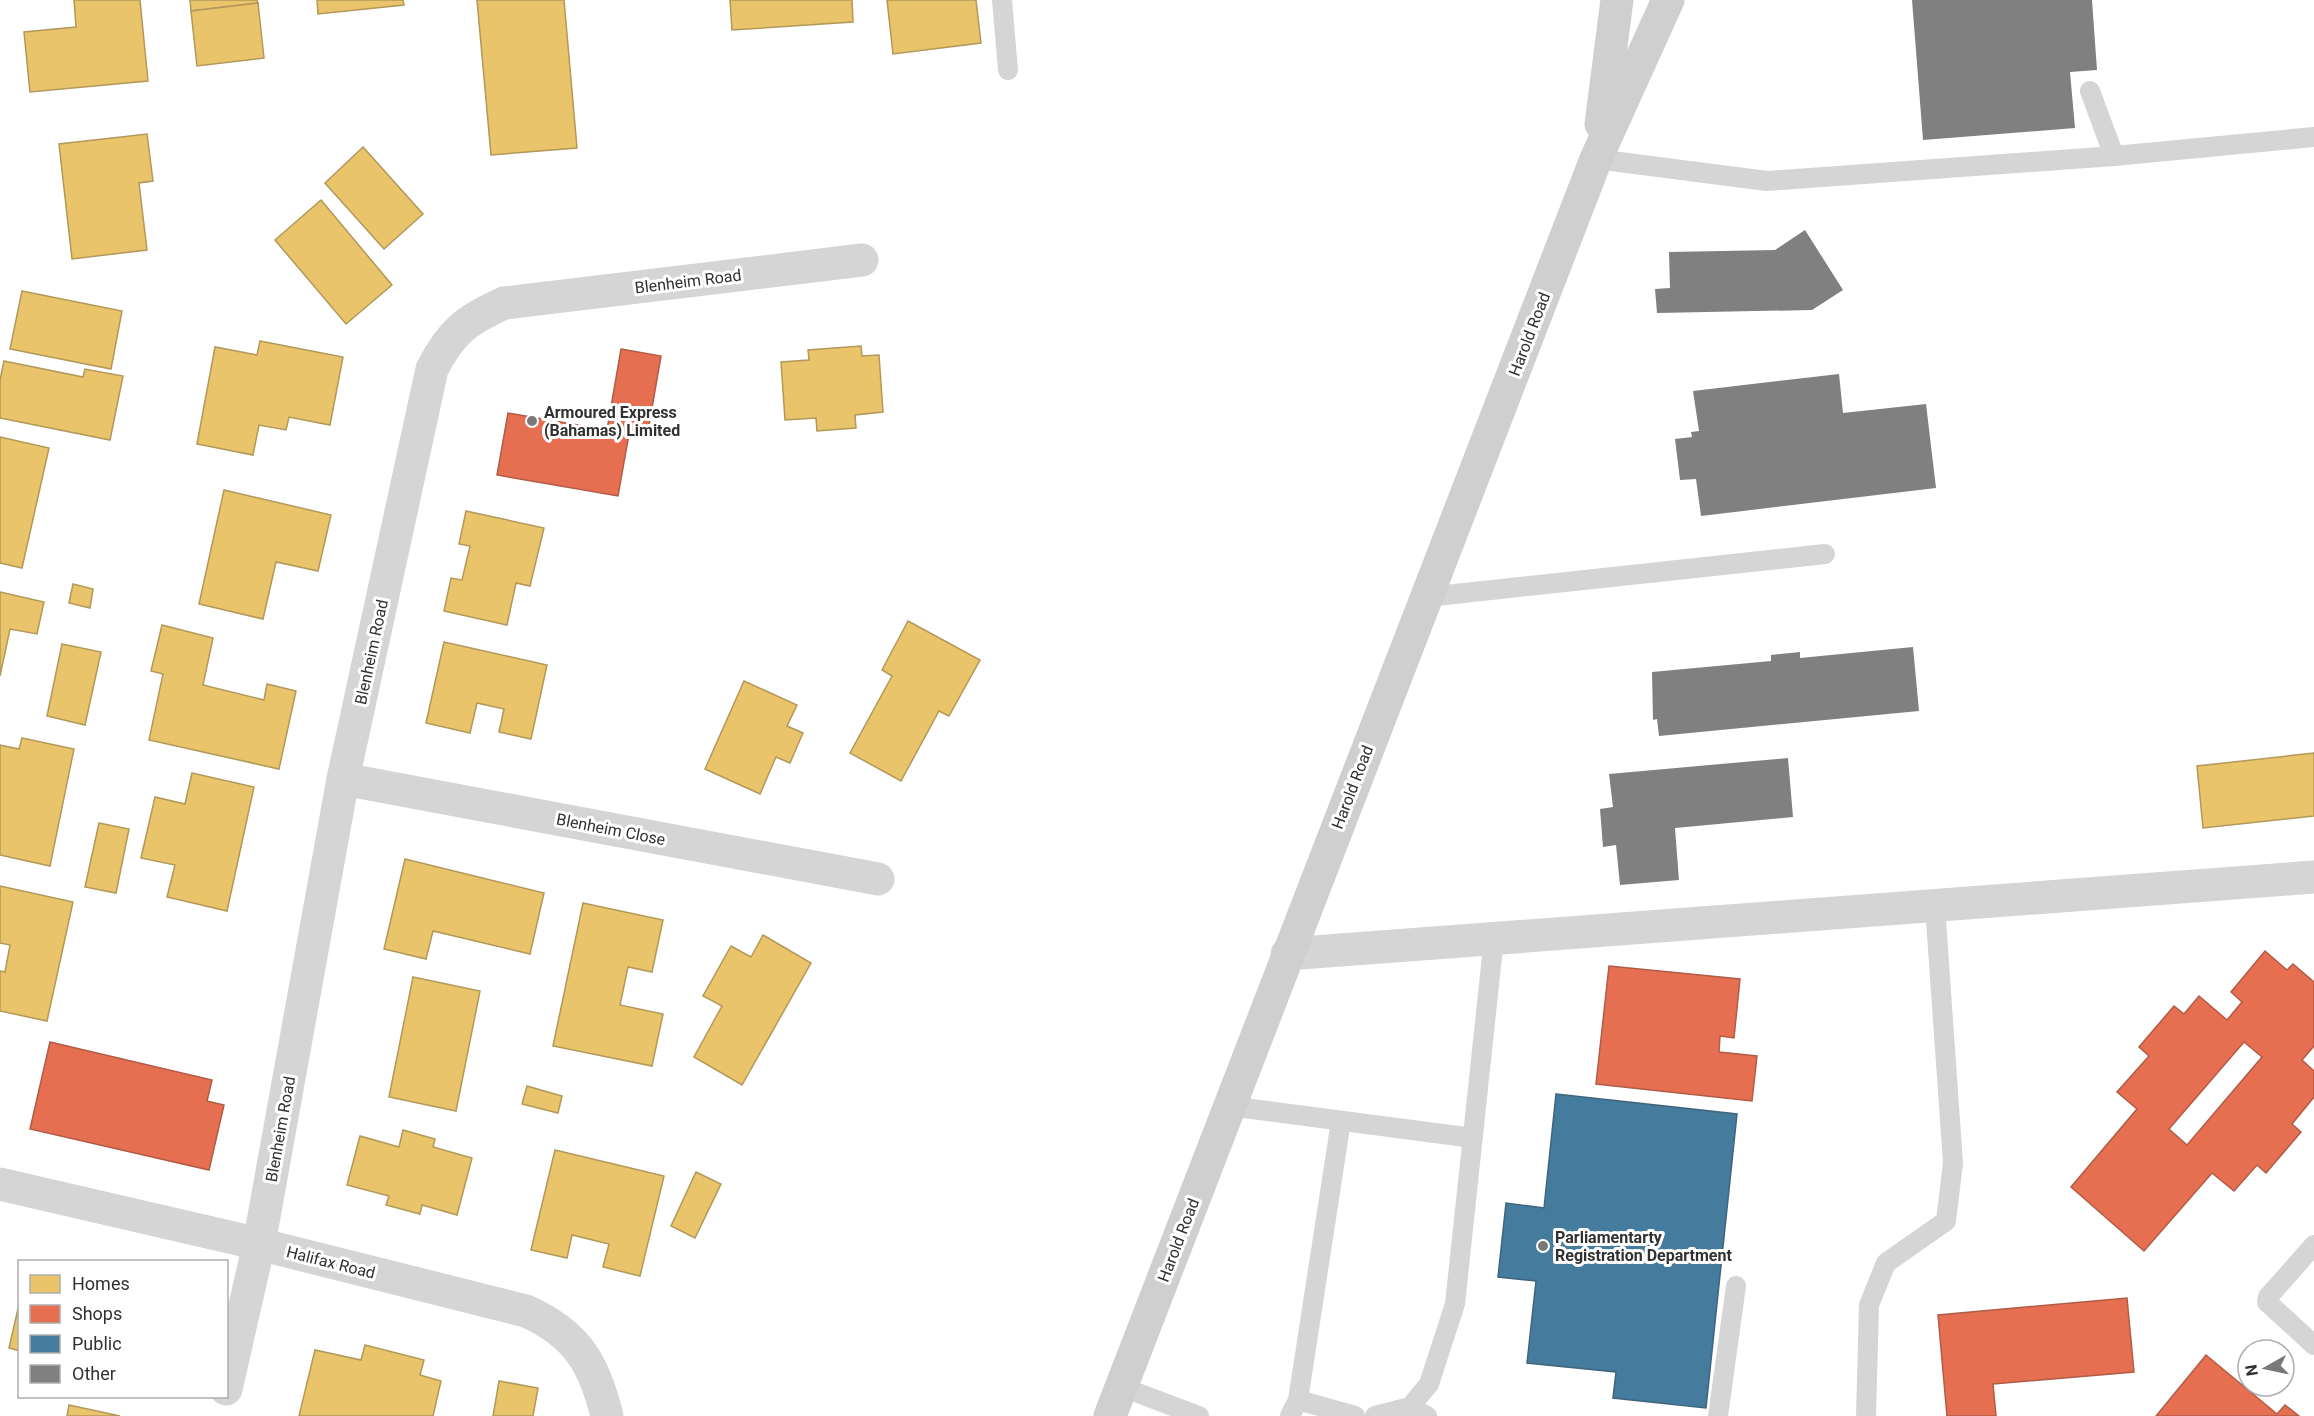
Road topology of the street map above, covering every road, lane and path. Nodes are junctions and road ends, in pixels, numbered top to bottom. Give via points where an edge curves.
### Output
1 (1002, 0) edge
2 (1617, 0) edge
3 (1668, 0) edge
4 (1008, 70) dead end
5 (2090, 91) dead end
6 (2314, 137) edge
7 (2114, 156) junction
8 (1596, 159) junction
9 (862, 260) dead end
10 (1825, 554) dead end
11 (1427, 597) junction
12 (343, 779) junction
13 (2314, 877) edge
14 (878, 879) dead end
15 (1935, 906) junction
16 (1494, 938) junction
17 (1287, 954) junction
18 (1229, 1106) junction
19 (1341, 1121) junction
20 (1473, 1138) junction
21 (0, 1184) edge
22 (259, 1244) junction
23 (2314, 1245) edge
24 (1737, 1287) dead end
25 (2314, 1345) edge
26 (228, 1380) edge
27 (224, 1398) edge
28 (1116, 1401) edge
29 (1294, 1408) edge
30 (1418, 1412) edge
31 (220, 1416) edge
32 (607, 1416) edge
33 (1200, 1416) edge
34 (1355, 1416) edge
35 (1375, 1416) edge
36 (1718, 1416) edge
37 (1866, 1416) edge

1 - 4 lane
2 - 8 main road, Harold Road
3 - 8 main road, Harold Road
5 - 7 lane
6 - 7 lane
7 - 8 lane via 1767,181
8 - 11 main road, Harold Road
9 - 12 street, Blenheim Road via 504,303 459,328 444,345 432,369
10 - 11 lane
11 - 17 main road, Harold Road
12 - 14 street, Blenheim Close
12 - 22 street, Blenheim Road
13 - 15 street
15 - 16 street
15 - 37 lane via 1953,1163 1946,1221 1886,1263 1869,1305
16 - 17 street
16 - 20 lane
17 - 18 main road, Harold Road
18 - 19 lane
18 - 28 main road, Harold Road
19 - 20 lane
19 - 29 lane
20 - 30 lane via 1455,1304
21 - 22 street, Halifax Road
22 - 26 street, Blenheim Road
22 - 32 street, Halifax Road via 526,1311 550,1322 583,1354 599,1382
23 - 25 lane via 2266,1302
24 - 36 lane
27 - 31 street
28 - 33 lane
29 - 34 lane
30 - 35 lane

